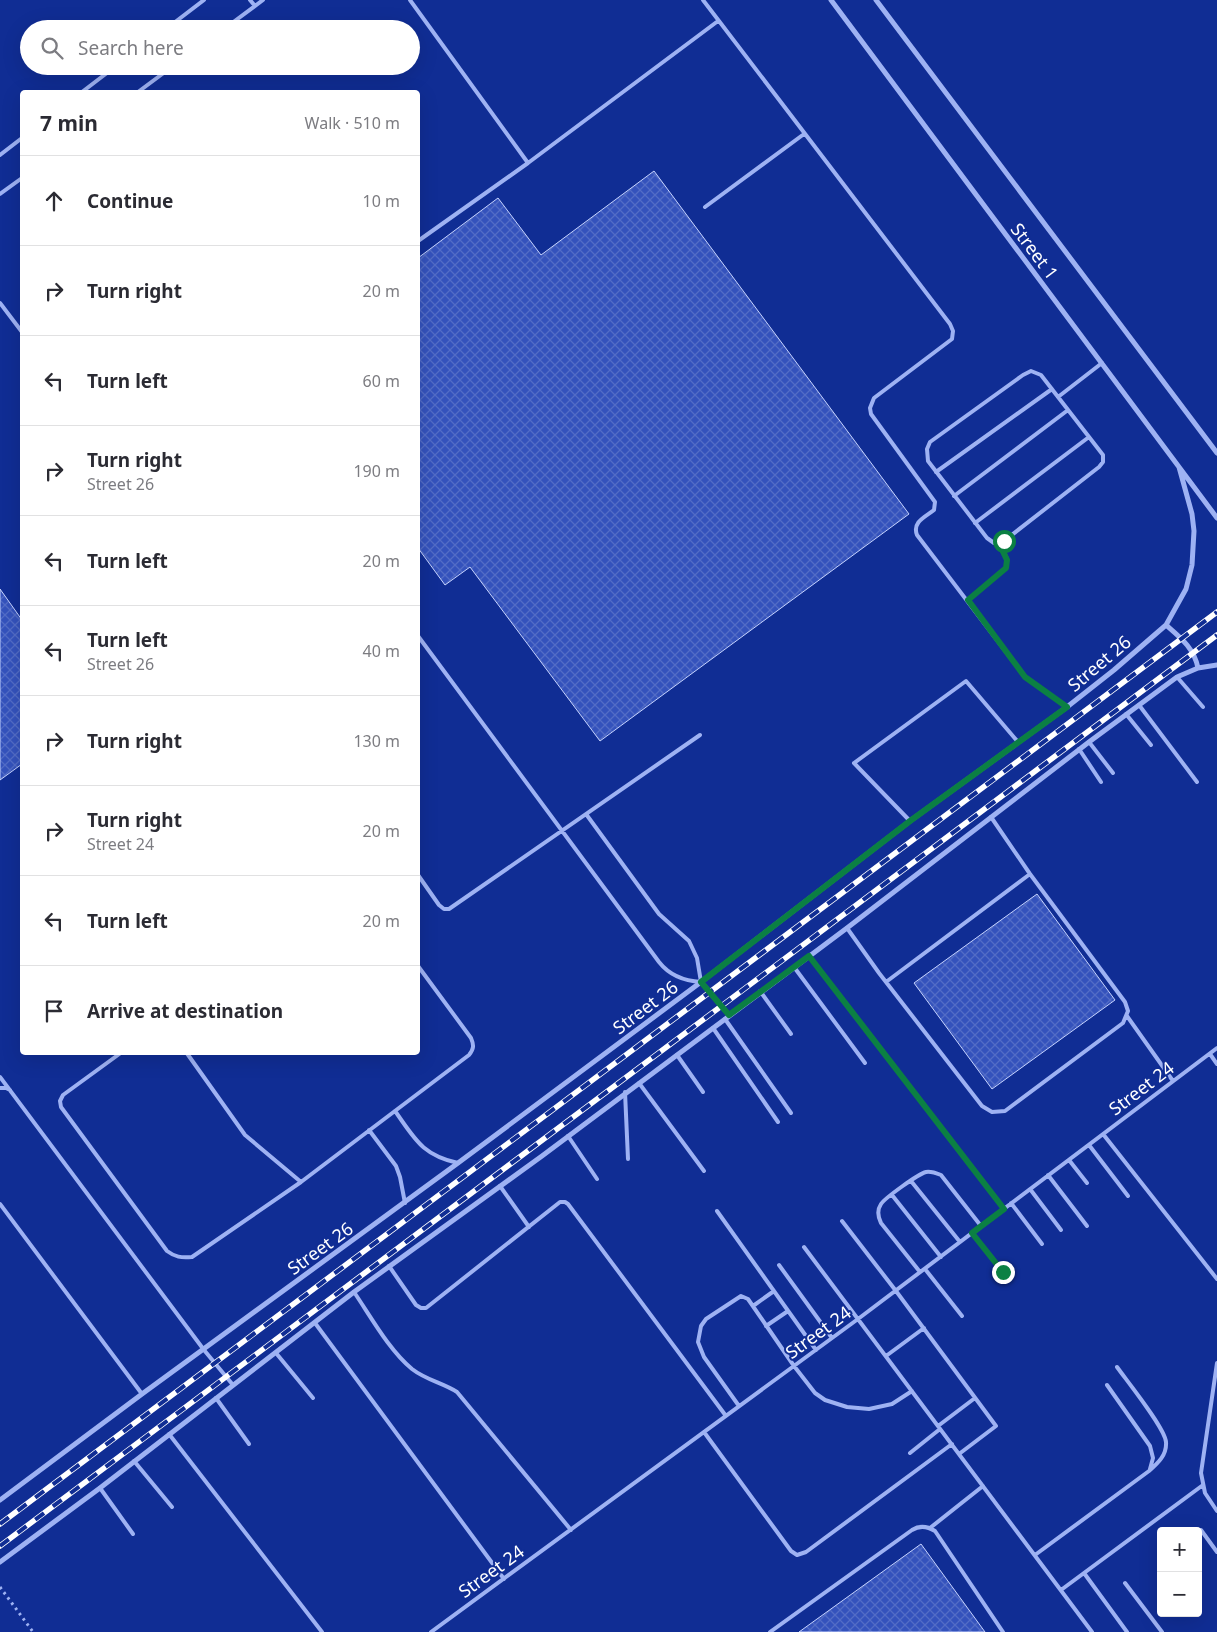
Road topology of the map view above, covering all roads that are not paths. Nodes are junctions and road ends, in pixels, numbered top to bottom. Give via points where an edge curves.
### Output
1 (204, 0) edge
2 (250, 0) edge
3 (263, 0) edge
4 (410, 0) edge
5 (703, 0) edge
6 (831, 0) edge
7 (876, 0) edge
8 (255, 6) junction
9 (178, 20) edge
10 (236, 20) edge
11 (718, 21) junction
12 (104, 75) edge
13 (161, 75) edge
14 (85, 90) edge
15 (141, 90) edge
16 (804, 134) junction
17 (20, 139) edge
18 (0, 154) edge
19 (528, 163) junction
20 (20, 179) edge
21 (0, 194) edge
22 (705, 207) dead end
23 (420, 240) edge
24 (0, 302) edge
25 (20, 329) edge
26 (1102, 363) junction
27 (1052, 389) junction
28 (1058, 397) junction
29 (1068, 410) junction
30 (1089, 437) junction
31 (1217, 453) edge
32 (1179, 467) junction
33 (936, 472) junction
34 (954, 496) junction
35 (1217, 518) edge
36 (975, 523) junction
37 (999, 543) junction
38 (968, 600) junction
39 (1166, 625) junction
40 (420, 639) edge
41 (1217, 666) edge
42 (1198, 668) junction
43 (1177, 677) junction
44 (1140, 705) junction
45 (1067, 707) junction
46 (1203, 707) dead end
47 (1126, 714) junction
48 (700, 735) dead end
49 (1018, 742) junction
50 (1089, 742) junction
51 (1151, 745) dead end
52 (1079, 749) junction
53 (1113, 774) dead end
54 (1101, 782) dead end
55 (1197, 782) dead end
56 (586, 814) junction
57 (991, 817) junction
58 (910, 821) junction
59 (561, 832) junction
60 (1030, 874) junction
61 (420, 878) edge
62 (847, 928) junction
63 (809, 956) junction
64 (794, 967) junction
65 (420, 969) edge
66 (701, 982) junction
67 (886, 982) junction
68 (760, 991) junction
69 (1127, 1016) junction
70 (727, 1017) junction
71 (713, 1028) junction
72 (790, 1034) dead end
73 (1217, 1048) edge
74 (1210, 1054) junction
75 (118, 1055) edge
76 (188, 1055) edge
77 (677, 1055) junction
78 (865, 1063) dead end
79 (1217, 1064) edge
80 (0, 1077) edge
81 (1173, 1081) junction
82 (639, 1082) junction
83 (0, 1088) edge
84 (10, 1090) junction
85 (626, 1092) junction
86 (703, 1092) dead end
87 (395, 1111) junction
88 (790, 1113) dead end
89 (778, 1122) dead end
90 (369, 1130) junction
91 (1103, 1134) junction
92 (568, 1136) junction
93 (1089, 1145) junction
94 (628, 1159) dead end
95 (1069, 1160) junction
96 (458, 1163) junction
97 (704, 1171) dead end
98 (1048, 1175) junction
99 (597, 1179) dead end
100 (911, 1180) junction
101 (301, 1182) junction
102 (1087, 1184) dead end
103 (500, 1186) junction
104 (1030, 1189) junction
105 (892, 1195) junction
106 (1128, 1196) dead end
107 (405, 1203) junction
108 (1011, 1203) junction
109 (0, 1204) edge
110 (1004, 1209) junction
111 (717, 1211) dead end
112 (842, 1220) dead end
113 (981, 1226) junction
114 (1087, 1226) dead end
115 (529, 1227) junction
116 (1061, 1230) dead end
117 (972, 1233) junction
118 (960, 1242) junction
119 (1042, 1244) dead end
120 (804, 1247) dead end
121 (941, 1257) junction
122 (779, 1265) dead end
123 (389, 1266) junction
124 (925, 1269) junction
125 (920, 1272) junction
126 (1003, 1272) dead end
127 (1217, 1279) edge
128 (774, 1291) junction
129 (896, 1291) junction
130 (354, 1292) junction
131 (753, 1306) junction
132 (788, 1311) junction
133 (962, 1316) dead end
134 (858, 1319) junction
135 (315, 1322) junction
136 (766, 1326) junction
137 (924, 1328) junction
138 (832, 1338) junction
139 (204, 1350) junction
140 (816, 1350) junction
141 (276, 1353) junction
142 (886, 1356) junction
143 (1217, 1363) edge
144 (794, 1366) junction
145 (1117, 1367) dead end
146 (233, 1385) junction
147 (1107, 1385) dead end
148 (912, 1391) junction
149 (142, 1394) junction
150 (216, 1398) junction
151 (313, 1398) dead end
152 (975, 1398) junction
153 (739, 1406) junction
154 (726, 1416) junction
155 (939, 1427) junction
156 (704, 1432) junction
157 (170, 1434) junction
158 (248, 1444) dead end
159 (952, 1444) junction
160 (910, 1453) dead end
161 (959, 1454) junction
162 (134, 1461) junction
163 (1149, 1470) junction
164 (1203, 1485) junction
165 (983, 1486) junction
166 (100, 1488) junction
167 (0, 1500) edge
168 (172, 1507) dead end
169 (1217, 1511) edge
170 (930, 1528) junction
171 (570, 1530) junction
172 (1202, 1531) edge
173 (133, 1534) dead end
174 (1217, 1552) edge
175 (1035, 1555) junction
176 (0, 1562) edge
177 (1084, 1572) junction
178 (504, 1579) junction
179 (1125, 1583) dead end
180 (1061, 1590) junction
181 (322, 1632) edge
182 (431, 1632) edge
183 (770, 1632) edge
184 (1003, 1632) edge
185 (1092, 1632) edge
186 (1127, 1632) edge
187 (1162, 1632) edge

1 - 9 lane
2 - 8 lane
3 - 8 lane
4 - 19 lane
5 - 11 lane
6 - 26 street, Street 1
7 - 31 street, Street 1
8 - 10 lane
11 - 16 lane
11 - 19 lane
12 - 14 lane
13 - 15 lane
16 - 22 lane
16 - 38 lane via 953,331 948,343 874,398 870,408 934,498 934,510 917,524 916,532
17 - 18 lane
19 - 23 lane
20 - 21 lane
24 - 25 lane
26 - 28 lane
26 - 32 street, Street 1
27 - 28 lane
27 - 33 lane
27 - 33 lane via 1039,373 1027,372 928,445 926,455
28 - 29 lane
29 - 30 lane
29 - 34 lane
30 - 36 lane
30 - 37 lane via 1103,455 1101,465
32 - 35 street, Street 1
32 - 39 street, Street 26 via 1192,514 1192,565 1186,589
33 - 34 lane
34 - 36 lane
36 - 37 lane via 990,541
37 - 38 lane via 1007,560 1006,568
38 - 45 lane via 1025,677
39 - 42 street via 1190,647
39 - 45 street, Street 26
40 - 59 lane
41 - 42 street
42 - 43 street
43 - 44 street
43 - 46 lane
44 - 47 street
44 - 55 lane
45 - 49 street, Street 26
47 - 50 street
47 - 51 lane
48 - 56 lane
49 - 58 street, Street 26
49 - 58 lane via 966,681 854,763
50 - 52 street
50 - 53 lane
52 - 54 lane
52 - 57 street
56 - 59 lane
56 - 66 lane via 659,914 689,941 697,958
57 - 60 lane
57 - 62 street
58 - 66 street, Street 26
59 - 61 lane via 449,908 439,905
59 - 66 lane via 665,970
60 - 67 lane
60 - 69 lane via 1125,1002
62 - 63 street
62 - 67 lane
63 - 64 street
63 - 110 lane
64 - 68 street
64 - 78 lane
65 - 87 lane via 471,1038 473,1050
66 - 70 street
66 - 96 street, Street 26
67 - 69 lane via 982,1106 992,1112 1004,1111 1123,1023
68 - 70 street
68 - 72 lane
69 - 81 lane
70 - 71 street
70 - 88 lane
71 - 77 street
71 - 89 lane
73 - 74 lane, Street 24
74 - 79 lane
74 - 81 lane, Street 24
75 - 101 lane via 63,1095 61,1107 167,1251 174,1256 192,1257
76 - 101 lane via 244,1135
77 - 82 street
77 - 86 lane
80 - 84 lane
81 - 91 lane, Street 24
82 - 85 street
82 - 97 lane
83 - 84 lane
84 - 139 lane
85 - 92 street
85 - 94 lane
87 - 90 lane
87 - 96 lane via 426,1150 443,1160
90 - 101 lane
90 - 107 lane via 396,1166
91 - 93 lane, Street 24
91 - 127 lane
92 - 99 lane
92 - 103 street
93 - 95 lane, Street 24
93 - 106 lane
95 - 98 lane, Street 24
95 - 102 lane
96 - 107 street, Street 26
98 - 104 lane, Street 24
98 - 114 lane
100 - 105 lane
100 - 113 lane via 923,1173 941,1175
100 - 118 lane
103 - 115 lane
103 - 123 street
104 - 108 lane, Street 24
104 - 116 lane
105 - 121 lane
105 - 125 lane via 881,1204 878,1217
107 - 139 street, Street 26
108 - 110 lane, Street 24
108 - 119 lane
109 - 149 lane
110 - 113 lane, Street 24
111 - 128 lane
112 - 129 lane
113 - 117 lane, Street 24
115 - 123 lane via 426,1308 416,1305
115 - 154 lane via 560,1202 568,1204
117 - 118 lane, Street 24
117 - 126 lane
118 - 121 lane, Street 24
120 - 134 lane
121 - 124 lane, Street 24
122 - 138 lane
123 - 130 street
124 - 125 lane, Street 24
124 - 133 lane
125 - 129 lane, Street 24
128 - 131 lane
128 - 132 lane
129 - 134 lane, Street 24
129 - 137 lane
130 - 135 street
130 - 171 lane via 397,1354 418,1372 457,1392
131 - 136 lane
131 - 153 lane via 746,1298 739,1297 706,1319 699,1334 698,1342 704,1357
132 - 136 lane
132 - 140 lane
134 - 138 lane, Street 24
134 - 142 lane
135 - 141 street
135 - 178 lane
136 - 144 lane
137 - 142 lane
137 - 152 lane
138 - 140 lane, Street 24
139 - 146 lane
139 - 149 street, Street 26
140 - 144 lane, Street 24
141 - 146 street
141 - 151 lane
142 - 148 lane
143 - 164 lane via 1202,1462
144 - 148 lane via 815,1394 847,1407 881,1407
144 - 153 lane, Street 24
145 - 163 lane via 1164,1435 1163,1456
146 - 150 street
147 - 163 lane via 1150,1446 1153,1458
148 - 155 lane
149 - 167 street, Street 26
150 - 157 street
150 - 158 lane
152 - 155 lane
152 - 161 lane via 996,1426
153 - 154 lane, Street 24
154 - 156 lane, Street 24
155 - 159 lane
155 - 160 lane
156 - 159 lane via 797,1555 806,1552
156 - 171 lane, Street 24
157 - 162 street
157 - 181 lane
159 - 161 lane
161 - 165 lane
162 - 166 street
162 - 168 lane
163 - 175 lane
164 - 169 lane
164 - 177 lane
165 - 170 lane
165 - 175 lane
166 - 173 lane
166 - 176 street
170 - 183 lane via 921,1526 912,1530
170 - 184 lane
171 - 178 lane, Street 24
172 - 174 lane
175 - 180 lane
177 - 180 lane
177 - 186 lane
178 - 182 lane, Street 24
179 - 187 lane
180 - 185 lane

